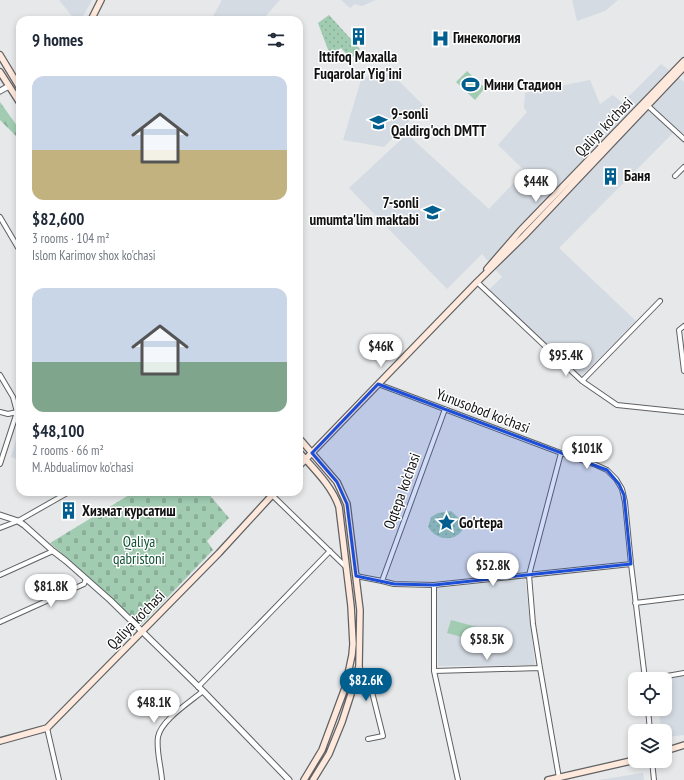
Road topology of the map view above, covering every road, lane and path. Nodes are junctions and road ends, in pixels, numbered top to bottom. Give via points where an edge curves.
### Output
1 (101, 0) edge
2 (93, 16) edge
3 (0, 55) edge
4 (684, 61) edge
5 (684, 67) edge
6 (0, 72) edge
7 (16, 81) edge
8 (9, 86) junction
9 (0, 91) edge
10 (16, 97) edge
11 (647, 106) junction
12 (684, 139) edge
13 (684, 167) edge
14 (675, 176) dead end
15 (0, 217) edge
16 (16, 244) edge
17 (476, 282) junction
18 (660, 301) dead end
19 (684, 326) edge
20 (684, 371) edge
21 (0, 375) edge
22 (582, 382) junction
23 (378, 384) junction
24 (16, 408) edge
25 (445, 409) junction
26 (0, 412) edge
27 (16, 412) edge
28 (684, 412) edge
29 (16, 415) edge
30 (303, 443) edge
31 (312, 453) junction
32 (561, 453) junction
33 (303, 457) edge
34 (305, 459) junction
35 (303, 461) edge
36 (0, 464) edge
37 (62, 496) edge
38 (272, 496) edge
39 (276, 496) edge
40 (0, 515) edge
41 (18, 521) junction
42 (0, 528) edge
43 (52, 551) junction
44 (330, 551) junction
45 (631, 564) junction
46 (346, 567) junction
47 (0, 575) edge
48 (529, 575) junction
49 (356, 576) junction
50 (86, 579) junction
51 (382, 581) junction
52 (434, 585) junction
53 (684, 597) edge
54 (635, 603) junction
55 (0, 622) edge
56 (141, 631) junction
57 (359, 666) junction
58 (540, 668) junction
59 (434, 671) junction
60 (644, 672) edge
61 (684, 673) edge
62 (672, 675) edge
63 (345, 686) junction
64 (198, 687) junction
65 (353, 688) junction
66 (203, 691) junction
67 (47, 728) junction
68 (368, 739) dead end
69 (0, 741) edge
70 (684, 745) edge
71 (672, 749) edge
72 (628, 762) edge
73 (653, 768) edge
74 (559, 778) junction
75 (59, 780) edge
76 (162, 780) edge
77 (289, 780) edge
78 (304, 780) edge
79 (313, 780) edge
80 (458, 780) edge
81 (548, 780) edge
82 (654, 780) edge

1 - 2 main road
3 - 7 main road
4 - 17 main road, Qaliya ko'chasi via 520,231
5 - 11 main road, Qaliya ko'chasi
6 - 8 main road
8 - 9 street
8 - 10 main road
11 - 12 street
11 - 17 main road, Qaliya ko'chasi via 524,236
13 - 14 street
15 - 16 street
17 - 22 street
17 - 23 main road, Qaliya ko'chasi
18 - 22 street
19 - 20 street via 679,330
21 - 24 street via 13,397
22 - 28 street via 617,405
23 - 25 street, Yunusobod ko'chasi
23 - 31 main road, Qaliya ko'chasi
25 - 32 street, Yunusobod ko'chasi
25 - 51 street, Oqtepa ko'chasi
26 - 27 street
29 - 36 street
30 - 31 main road
31 - 34 main road, Qaliya ko'chasi
31 - 49 main road via 337,482 347,504
32 - 45 street, Yunusobod ko'chasi via 602,468 619,484 625,502
32 - 48 street
33 - 34 main road
34 - 35 main road, Qaliya ko'chasi
34 - 46 main road via 337,501
37 - 41 street
38 - 56 main road, Qaliya ko'chasi
39 - 44 street
40 - 41 street
41 - 42 street
41 - 43 street
43 - 47 street
43 - 50 street
44 - 46 street
44 - 64 street
45 - 48 street
45 - 54 street, Yunusobod ko'chasi
46 - 63 main road via 353,644
48 - 52 street
48 - 58 street
49 - 51 street
49 - 57 main road via 360,628
50 - 55 street via 84,584
50 - 56 street
51 - 52 street via 394,584
52 - 59 street
53 - 54 street
54 - 60 street, Yunusobod ko'chasi
56 - 64 street
56 - 67 main road, Qaliya ko'chasi
57 - 65 main road
57 - 68 street via 372,692 383,736
58 - 59 street
58 - 74 street
59 - 80 street
61 - 62 street
63 - 65 main road via 350,685
63 - 78 main road via 322,750
64 - 66 street
65 - 79 main road via 329,754
66 - 76 street via 161,728 158,743
66 - 77 street
67 - 69 main road
67 - 75 street
70 - 71 main road
72 - 74 main road
73 - 82 street
74 - 81 main road

